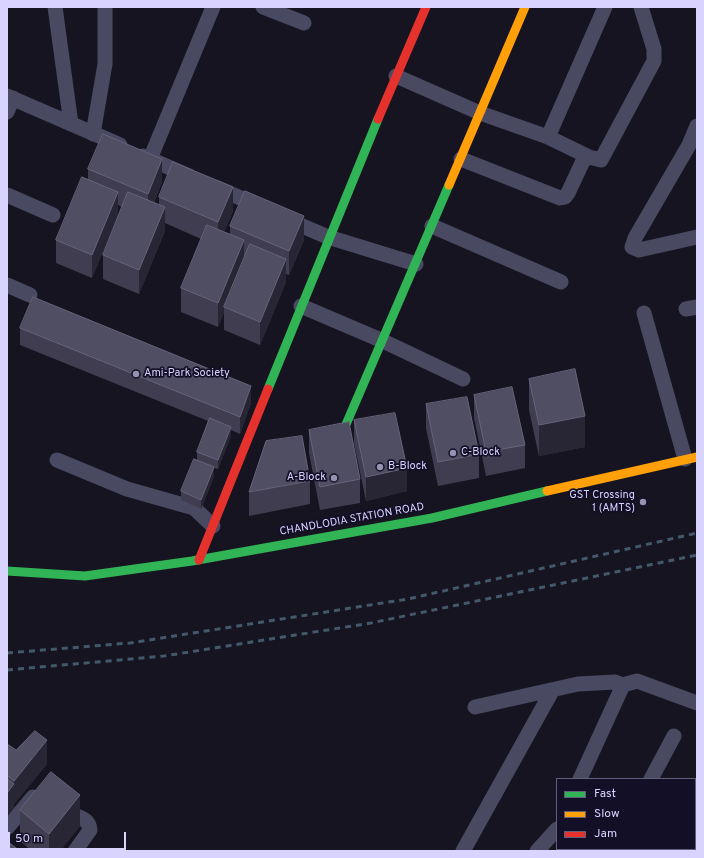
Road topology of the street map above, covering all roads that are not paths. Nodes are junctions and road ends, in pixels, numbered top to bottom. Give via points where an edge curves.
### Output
1 (55, 7) edge
2 (105, 7) edge
3 (213, 7) edge
4 (263, 7) edge
5 (426, 7) edge
6 (606, 7) edge
7 (641, 7) edge
8 (523, 8) edge
9 (304, 23) dead end
10 (396, 76) junction
11 (9, 102) edge
12 (480, 113) junction
13 (71, 124) junction
14 (697, 126) edge
15 (93, 134) junction
16 (548, 137) junction
17 (589, 157) junction
18 (150, 159) junction
19 (461, 159) junction
20 (7, 195) edge
21 (53, 215) dead end
22 (432, 226) junction
23 (328, 237) junction
24 (697, 237) edge
25 (416, 264) junction
26 (561, 282) dead end
27 (7, 285) edge
28 (35, 302) edge
29 (301, 306) junction
30 (644, 313) dead end
31 (383, 341) junction
32 (463, 379) dead end
33 (249, 392) edge
34 (264, 398) junction
35 (341, 436) edge
36 (691, 458) edge
37 (57, 460) dead end
38 (213, 526) junction
39 (199, 560) junction
40 (7, 571) edge
41 (623, 685) junction
42 (552, 691) junction
43 (697, 703) edge
44 (476, 707) dead end
45 (674, 736) dead end
46 (580, 778) edge
47 (652, 778) edge
48 (7, 828) edge
49 (556, 830) edge
50 (75, 851) edge
51 (463, 851) edge
52 (538, 851) edge

1 - 13 street
2 - 15 street via 105,64
3 - 18 street
4 - 9 street
5 - 10 street
6 - 16 street
7 - 17 street via 654,49 654,61 604,157 601,160
8 - 12 street
10 - 12 street
10 - 23 street
11 - 13 street
12 - 16 street
12 - 19 street
13 - 15 street
14 - 24 street via 632,247 639,250
15 - 18 street
16 - 17 street
17 - 19 street via 583,161 568,193 560,198
18 - 23 street
19 - 22 street
20 - 21 street
22 - 25 street
22 - 26 street
23 - 25 street
23 - 29 street
25 - 31 street
27 - 28 street
29 - 31 street
29 - 34 street
30 - 36 street
31 - 32 street
31 - 35 street
33 - 34 street
34 - 38 street
36 - 39 street, CHANDLODIA STATION ROAD via 432,518
37 - 38 street via 127,489 194,508
38 - 39 street
39 - 40 street, CHANDLODIA STATION ROAD via 85,576
41 - 42 street via 615,682 578,684
41 - 43 street via 637,681
41 - 46 street
42 - 44 street
42 - 51 street
45 - 47 street
48 - 50 street via 39,792 51,796 69,814 86,819 90,824 90,830
49 - 52 street

